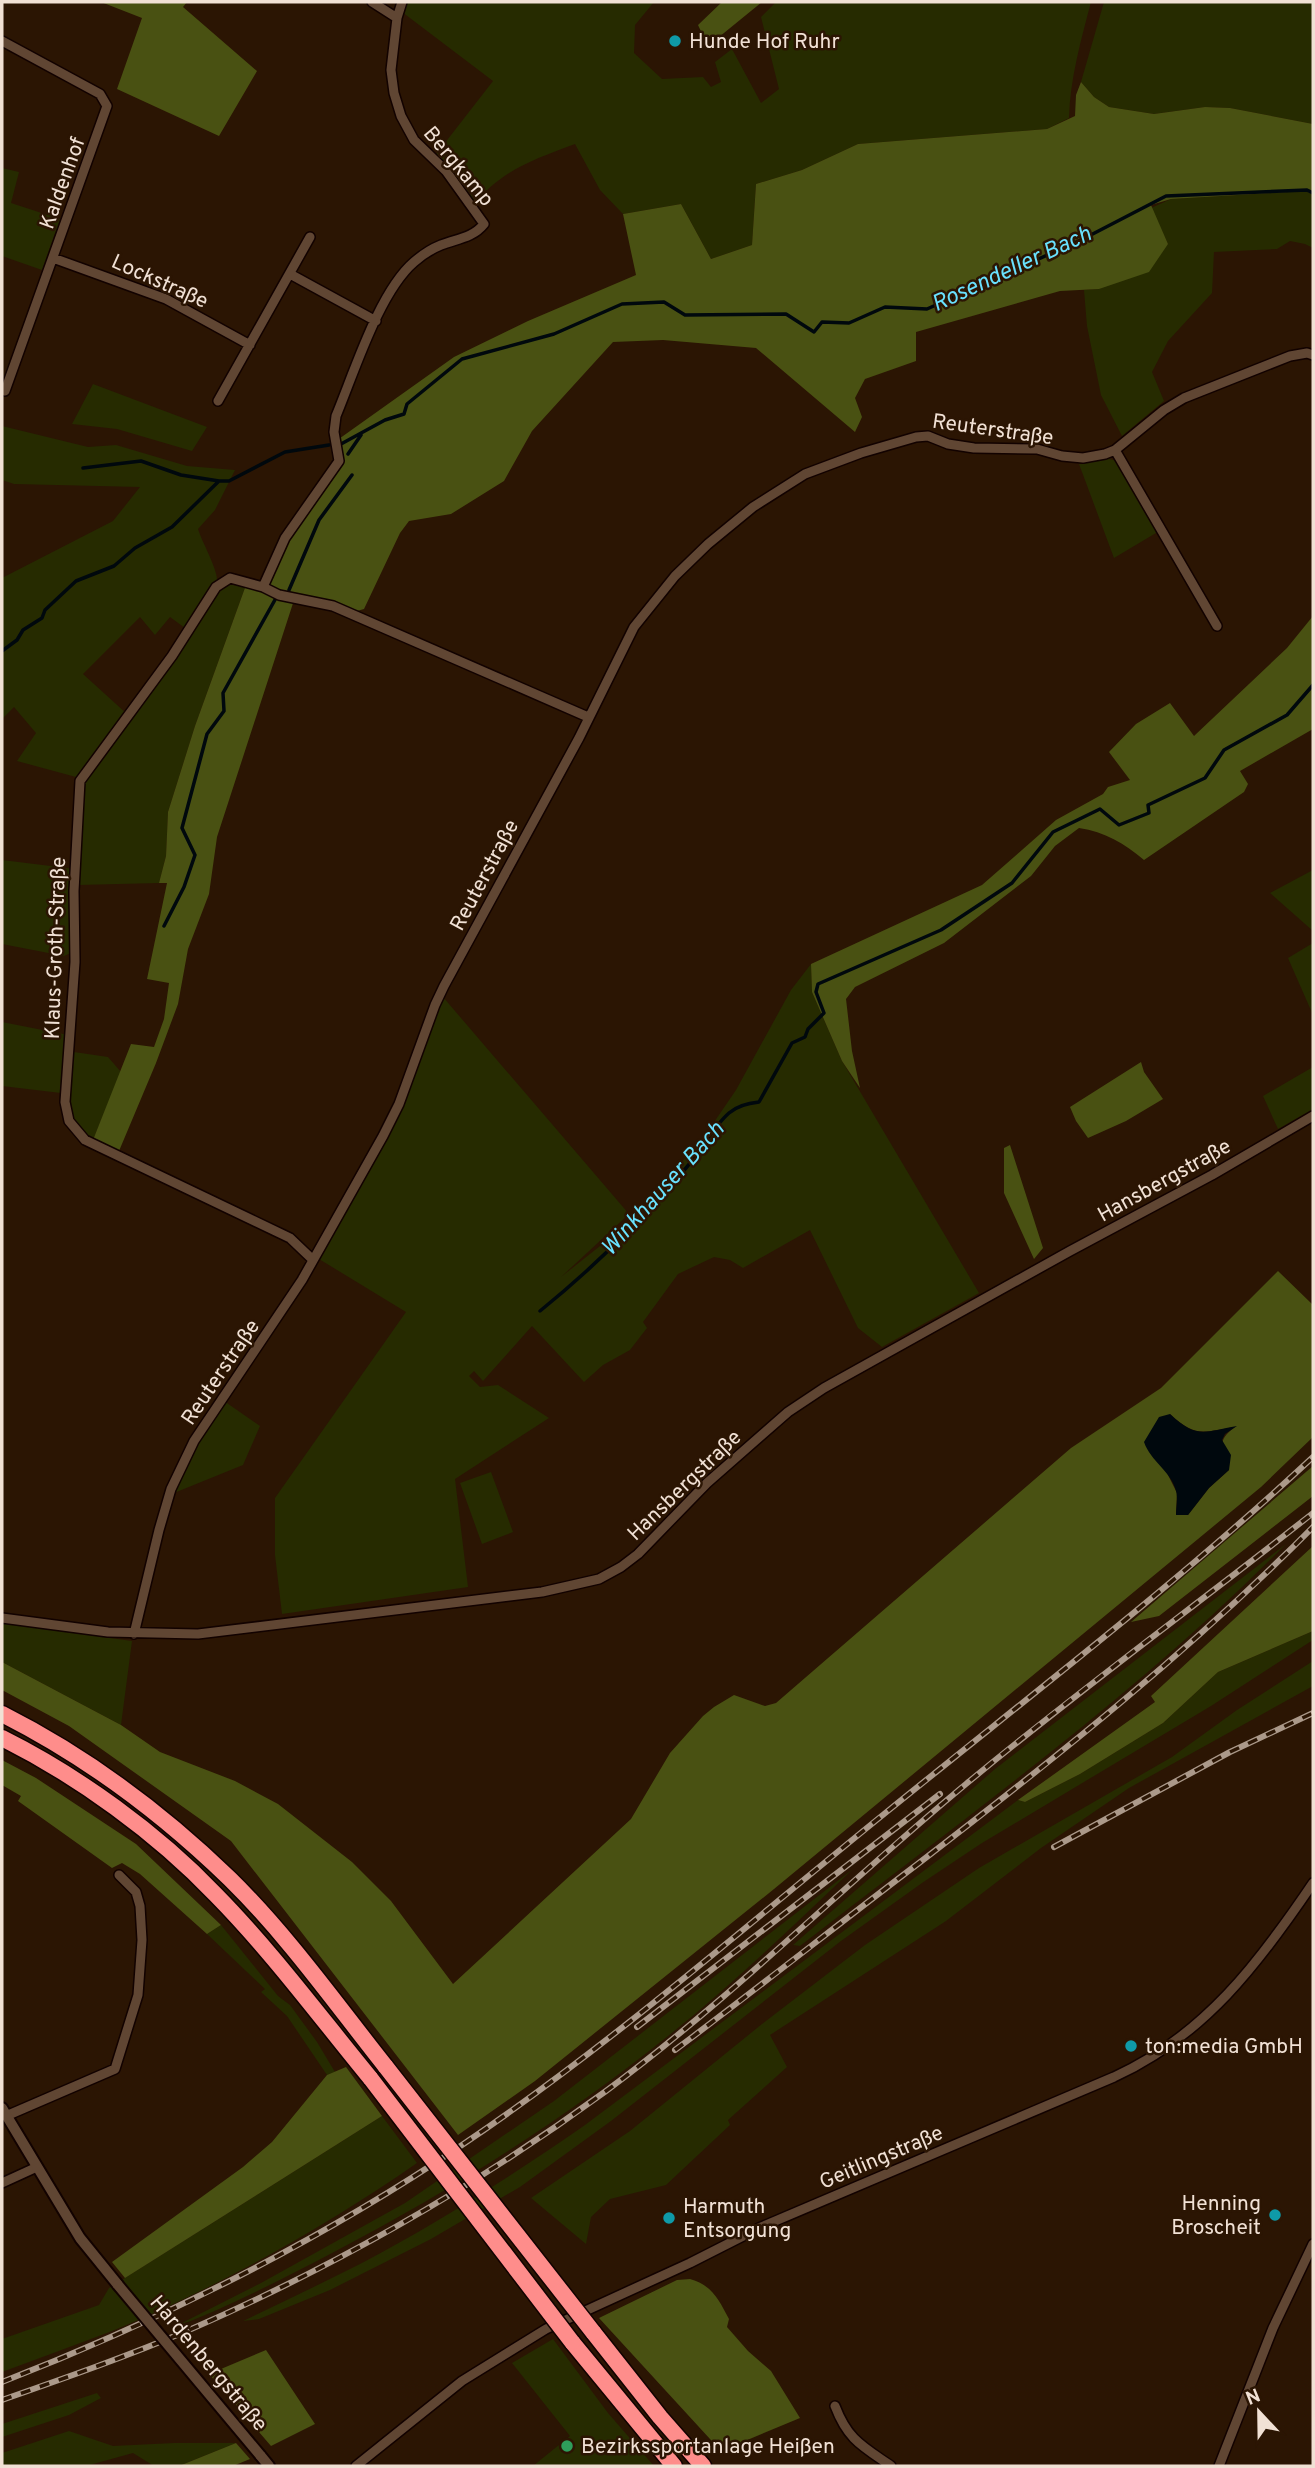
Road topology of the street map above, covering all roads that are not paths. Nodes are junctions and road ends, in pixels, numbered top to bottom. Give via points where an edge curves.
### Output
1 (372, 2) edge
2 (402, 2) edge
3 (397, 18) junction
4 (2, 41) edge
5 (310, 237) dead end
6 (53, 258) junction
7 (290, 274) junction
8 (376, 321) junction
9 (250, 345) junction
10 (1313, 355) edge
11 (5, 391) dead end
12 (218, 401) dead end
13 (1115, 450) junction
14 (263, 587) junction
15 (1217, 626) dead end
16 (588, 717) junction
17 (1313, 1116) edge
18 (312, 1259) junction
19 (2, 1618) edge
20 (134, 1634) junction
21 (2, 1714) edge
22 (2, 1738) edge
23 (119, 1875) dead end
24 (1313, 1883) edge
25 (4, 2112) edge
26 (37, 2167) junction
27 (2, 2183) edge
28 (1313, 2244) edge
29 (835, 2406) dead end
30 (269, 2466) edge
31 (356, 2466) edge
32 (674, 2466) edge
33 (703, 2466) edge
34 (891, 2466) edge
35 (1219, 2466) edge

1 - 3 street
2 - 3 street, Bergkamp
3 - 8 street, Bergkamp via 391,70 401,116 414,140 446,171 484,224 473,234 434,248 410,266 394,285
4 - 6 street, Kaldenhof via 100,94 107,106
5 - 7 street
6 - 9 street, Lockstraße via 166,299
6 - 11 street, Kaldenhof
7 - 8 street
7 - 9 street
8 - 14 street, Bergkamp via 336,416 339,461 285,538
9 - 12 street
10 - 13 street, Reuterstraße via 1290,356 1184,398
13 - 15 street
13 - 16 street, Reuterstraße via 1073,457 1037,449 974,448 928,436 896,441 805,474 753,507 668,584 634,627
14 - 16 street, Klaus-Groth-Straße via 279,595 333,606
14 - 18 street, Klaus-Groth-Straße via 235,578 216,587 80,782 65,1102 69,1121 85,1140 290,1238
16 - 18 street, Reuterstraße via 435,1005 383,1136
17 - 20 street, Hansbergstraße via 824,1388 788,1412 708,1483 638,1554 599,1579 542,1591 212,1632
18 - 20 street, Reuterstraße via 268,1333 215,1406 171,1489
19 - 20 street, Hansbergstraße
21 - 33 highway, bridge via 94,1768 231,1880 281,1935
22 - 32 highway, bridge via 83,1786 181,1861 216,1894 371,2079 572,2342
23 - 25 street via 136,1892 142,1940 138,1995 115,2069
24 - 31 street, Geitlingstraße via 1271,1945 1226,1996 1180,2037 1144,2061 759,2228 546,2329 461,2381
25 - 26 street, Hardenbergstraße
26 - 27 street
26 - 30 street, Hardenbergstraße, bridge via 80,2238
28 - 35 street via 1273,2328
29 - 34 street via 852,2438

